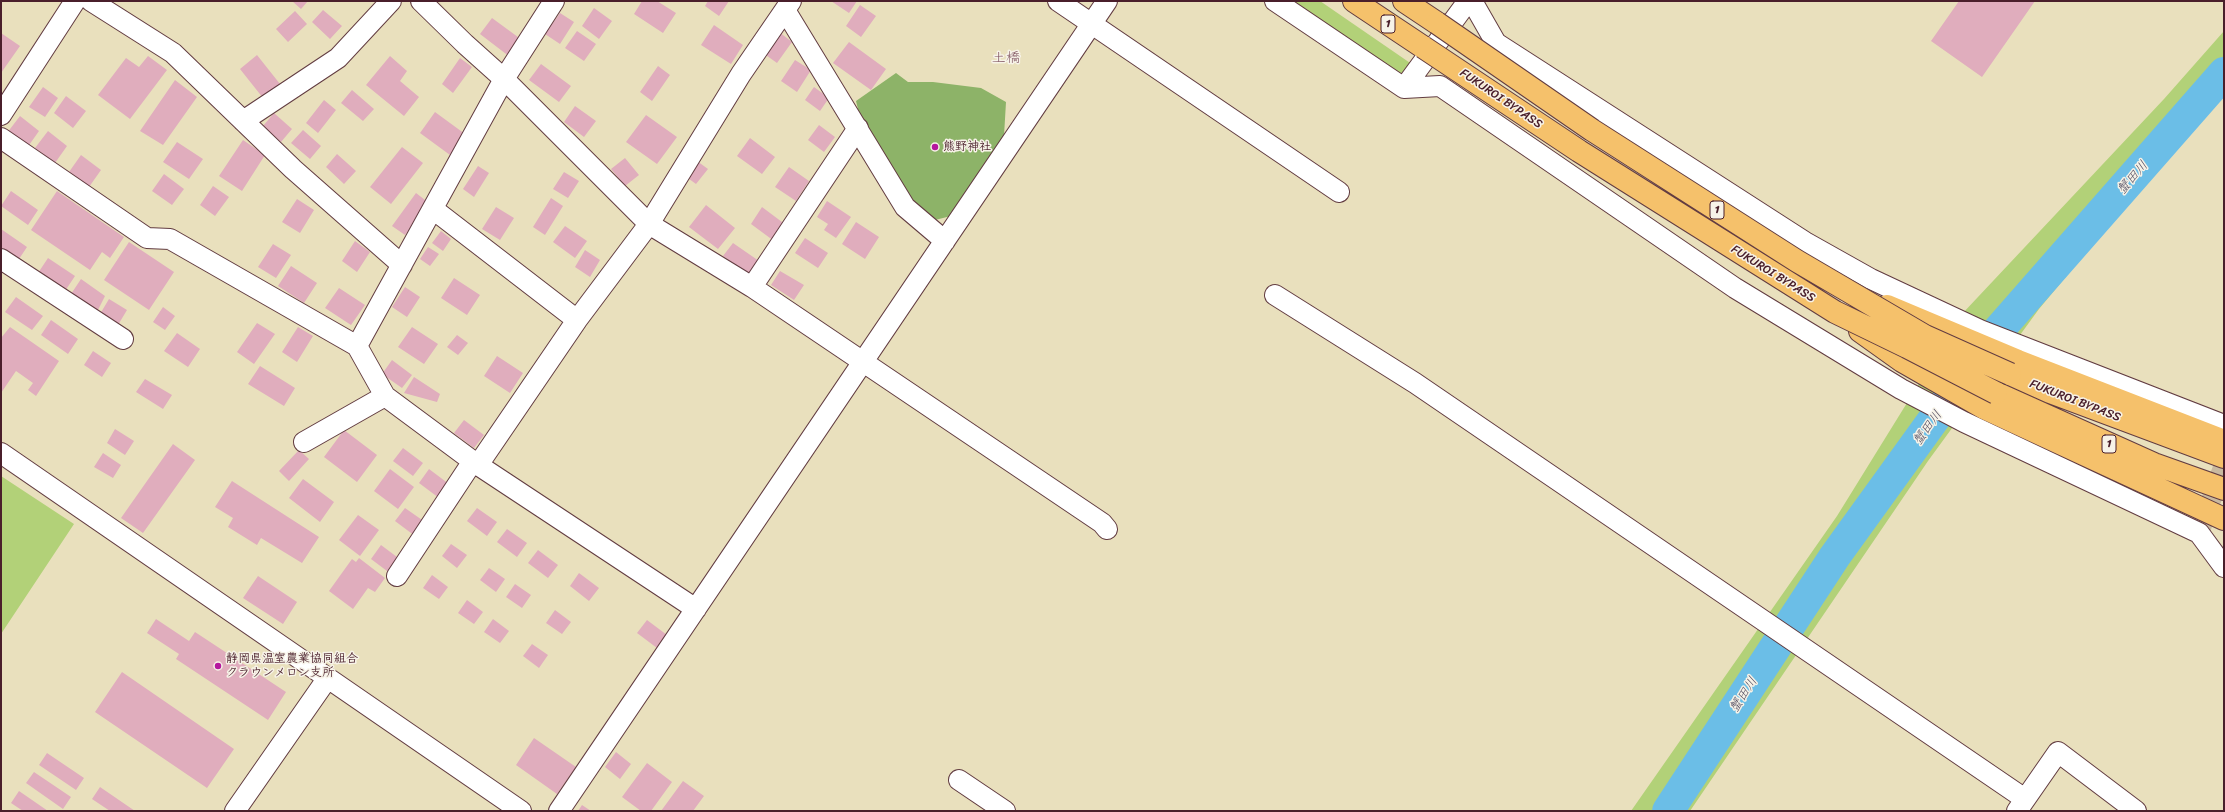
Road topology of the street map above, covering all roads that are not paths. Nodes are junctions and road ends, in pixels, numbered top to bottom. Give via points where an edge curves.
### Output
1 (75, 1) edge
2 (91, 1) edge
3 (391, 1) edge
4 (421, 1) edge
5 (554, 1) edge
6 (1058, 1) edge
7 (1107, 1) edge
8 (1276, 1) edge
9 (1354, 1) edge
10 (1404, 1) edge
11 (1468, 1) edge
12 (1472, 1) edge
13 (788, 5) edge
14 (1091, 24) junction
15 (504, 79) junction
16 (1404, 88) junction
17 (1, 115) edge
18 (243, 121) junction
19 (858, 128) junction
20 (1, 138) edge
21 (1339, 192) dead end
22 (433, 209) junction
23 (649, 224) junction
24 (945, 241) junction
25 (1, 259) edge
26 (402, 265) junction
27 (752, 287) junction
28 (1275, 295) dead end
29 (577, 320) junction
30 (123, 339) dead end
31 (357, 346) junction
32 (2014, 360) junction
33 (863, 362) junction
34 (385, 396) junction
35 (1990, 401) junction
36 (2224, 425) edge
37 (2224, 441) edge
38 (304, 442) dead end
39 (1, 453) edge
40 (2224, 457) edge
41 (475, 463) junction
42 (2224, 488) edge
43 (2224, 518) edge
44 (1107, 529) dead end
45 (2224, 567) edge
46 (397, 576) dead end
47 (696, 609) junction
48 (327, 679) junction
49 (959, 780) dead end
50 (2021, 805) edge
51 (235, 811) edge
52 (521, 811) edge
53 (559, 811) edge
54 (1005, 811) edge
55 (2136, 811) edge

1 - 17 street
2 - 18 street via 173,53
3 - 18 street via 338,58
4 - 15 street
5 - 15 street
6 - 14 street
7 - 14 street
8 - 16 street
9 - 35 highway, FUKUROI BYPASS / 1, bridge via 1579,151 1835,312 1907,347
10 - 32 highway, FUKUROI BYPASS / 1, bridge via 1592,130 1797,261 1924,336
11 - 16 street
12 - 32 street via 1496,43 1805,242 1871,279 1964,323
13 - 19 street
13 - 23 street via 741,74
14 - 21 street
14 - 24 street
15 - 22 street
15 - 23 street
16 - 45 street via 1440,86 1735,288 1901,389 1964,422 2199,533
18 - 26 street via 293,169
19 - 24 street via 905,207
19 - 27 street
20 - 31 street via 147,238 170,239
22 - 26 street
22 - 29 street
23 - 27 street
23 - 29 street
24 - 33 street
25 - 30 street
26 - 31 street
27 - 33 street
28 - 50 street via 1415,383 1798,642
29 - 41 street
31 - 34 street
32 - 36 street
32 - 37 highway
32 - 40 highway, FUKUROI BYPASS / 1 via 2050,392
33 - 44 street via 1096,519
33 - 47 street
34 - 38 street
34 - 41 street
35 - 42 highway, FUKUROI BYPASS / 1
35 - 43 highway
39 - 48 street
41 - 46 street
41 - 47 street
47 - 53 street
48 - 51 street
48 - 52 street
49 - 54 street
50 - 55 street via 2058,752

